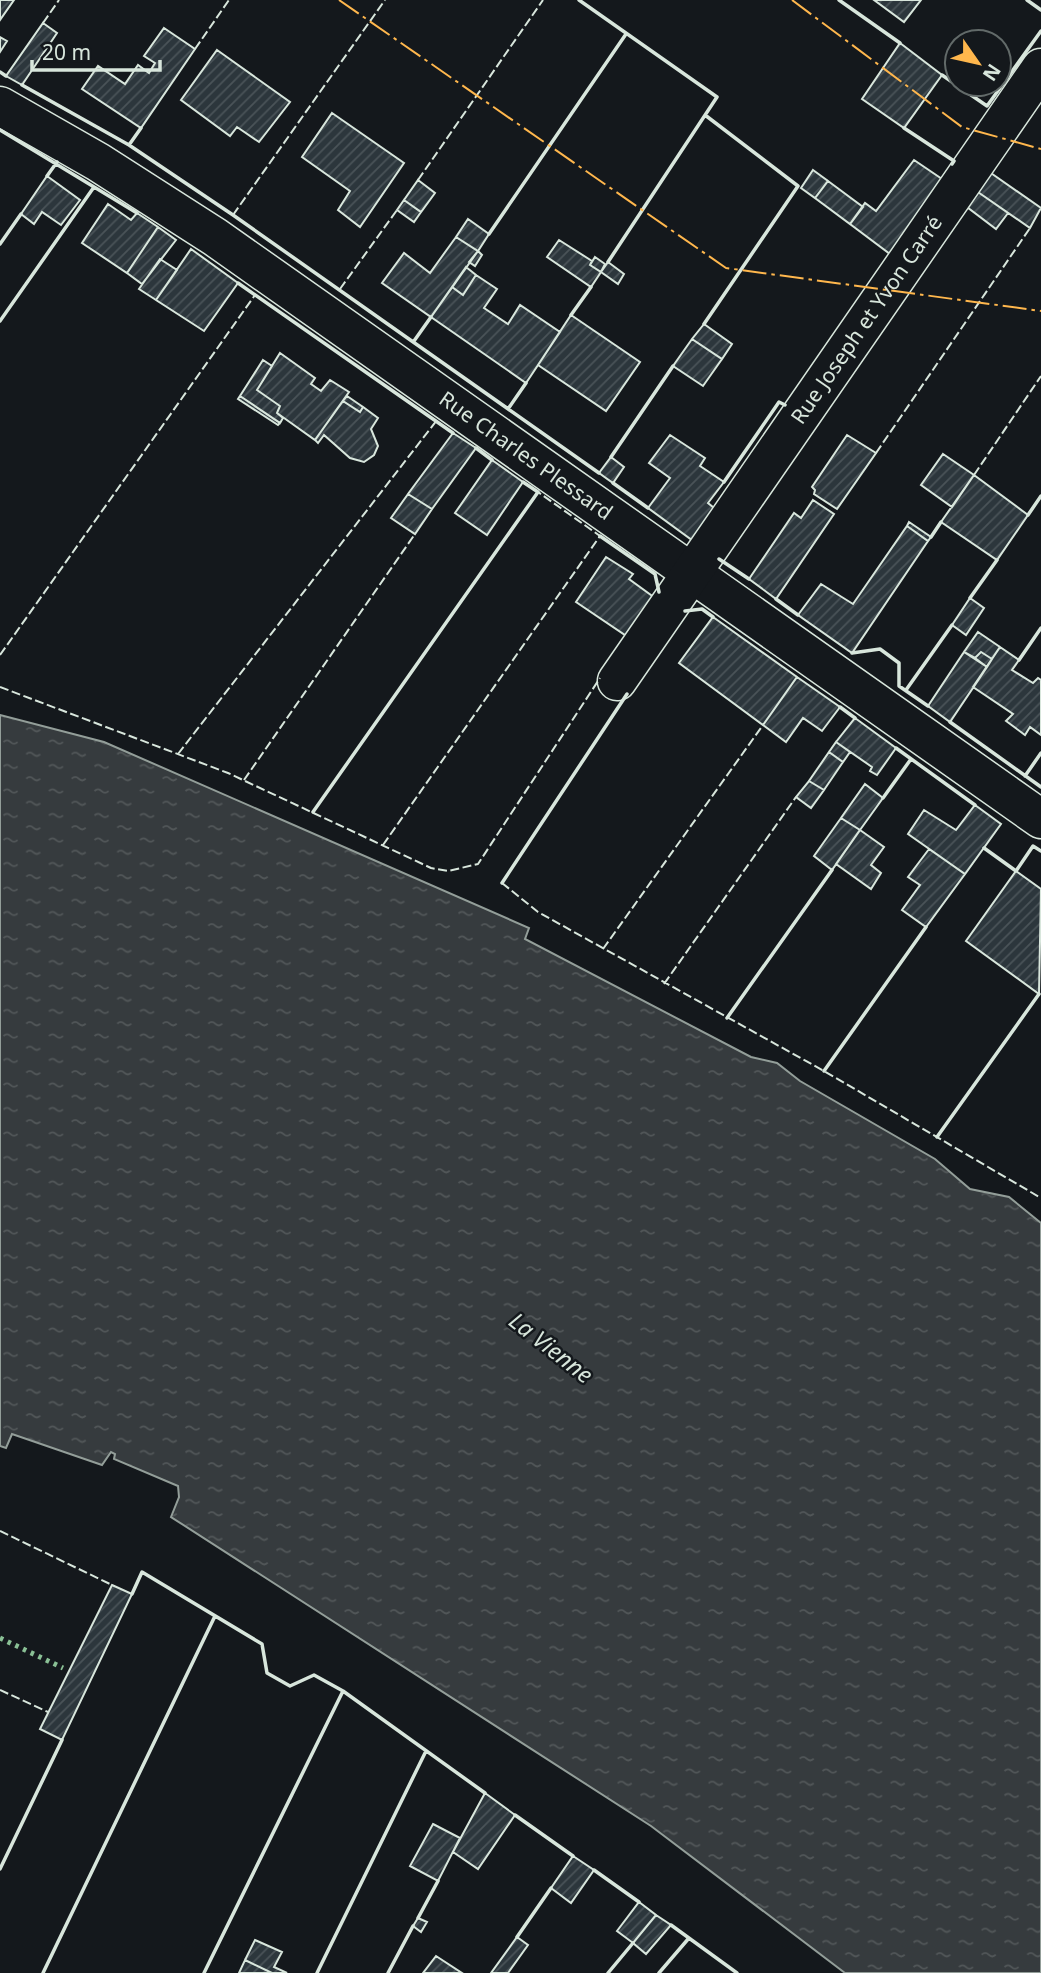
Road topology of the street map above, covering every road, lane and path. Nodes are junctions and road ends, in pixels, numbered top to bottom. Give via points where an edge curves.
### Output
1 (1041, 68) edge
2 (0, 106) edge
3 (692, 571) junction
4 (617, 681) dead end
5 (1041, 819) edge

1 - 3 street, Rue Joseph et Yvon Carré
2 - 3 street, Rue Charles Plessard via 215,237
3 - 4 street, Rue Joseph et Yvon Carré
3 - 5 street, Rue Charles Plessard

